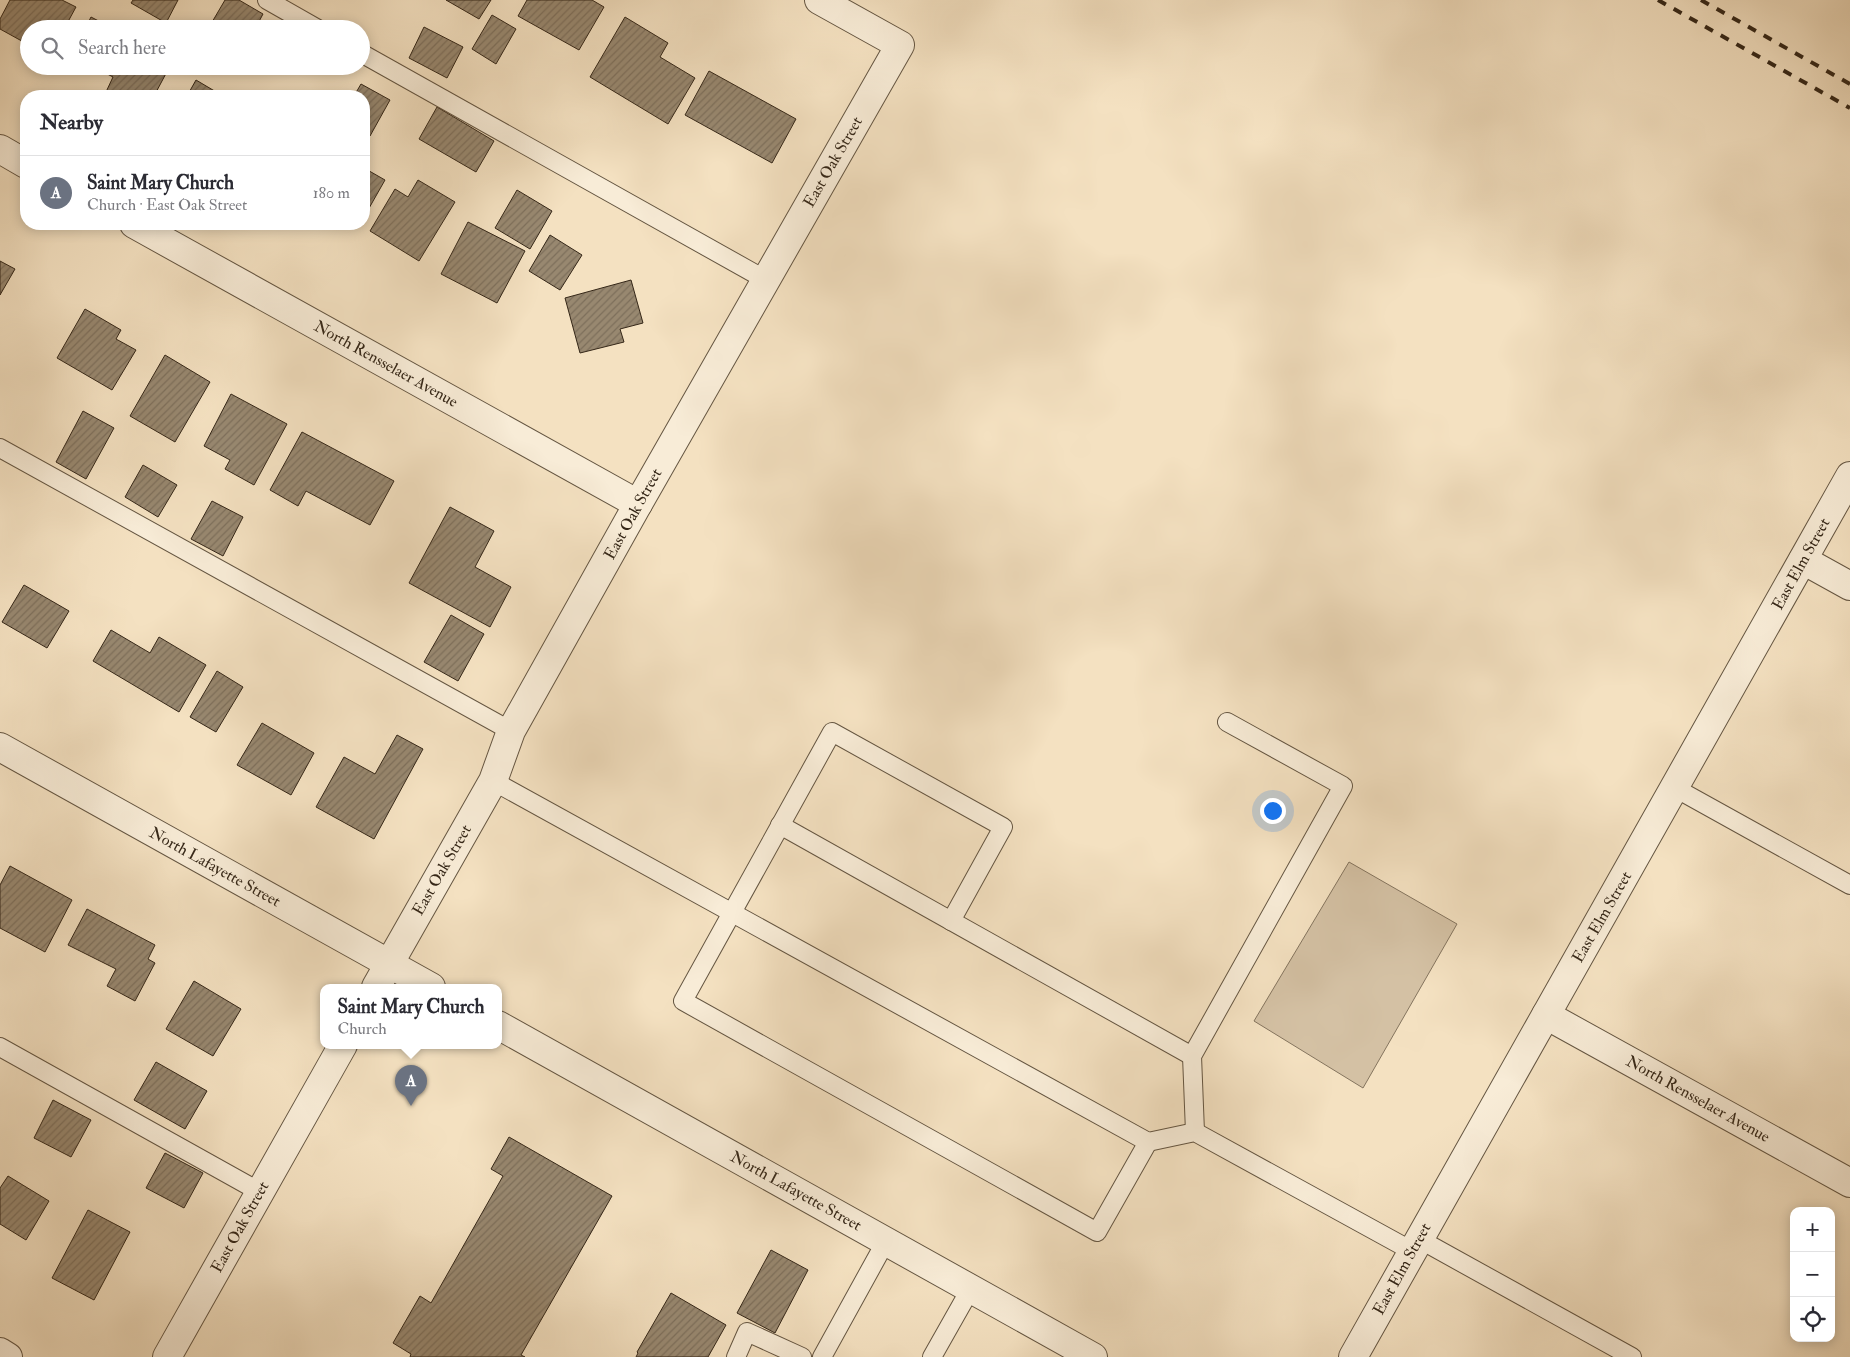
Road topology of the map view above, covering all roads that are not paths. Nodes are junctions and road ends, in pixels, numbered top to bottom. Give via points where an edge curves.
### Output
1 (267, 0) edge
2 (818, 0) edge
3 (302, 20) edge
4 (370, 58) edge
5 (0, 149) edge
6 (20, 161) edge
7 (145, 230) edge
8 (766, 280) junction
9 (0, 448) edge
10 (1850, 476) edge
11 (638, 504) junction
12 (1802, 560) junction
13 (1850, 586) edge
14 (1227, 722) dead end
15 (512, 731) junction
16 (0, 747) edge
17 (493, 781) junction
18 (1675, 788) junction
19 (780, 825) junction
20 (1850, 885) edge
21 (732, 912) junction
22 (951, 921) junction
23 (388, 964) junction
24 (378, 984) edge
25 (425, 984) edge
26 (1546, 1015) junction
27 (502, 1027) edge
28 (0, 1047) edge
29 (341, 1049) edge
30 (1192, 1056) junction
31 (1195, 1132) junction
32 (1148, 1142) junction
33 (1850, 1183) edge
34 (260, 1192) junction
35 (886, 1241) junction
36 (1415, 1245) junction
37 (971, 1288) junction
38 (0, 1352) edge
39 (8, 1357) edge
40 (167, 1357) edge
41 (736, 1357) edge
42 (802, 1357) edge
43 (822, 1357) edge
44 (932, 1357) edge
45 (1094, 1357) edge
46 (1353, 1357) edge
47 (1632, 1357) edge

1 - 3 lane
2 - 8 street, East Oak Street via 900,45
4 - 8 lane
5 - 6 street
7 - 11 street, North Rensselaer Avenue
8 - 11 street, East Oak Street
9 - 15 lane
10 - 12 street, East Elm Street
11 - 15 street, East Oak Street
12 - 13 street
12 - 18 street, East Elm Street
14 - 30 lane via 1343,786
15 - 17 street, East Oak Street
16 - 23 street, North Lafayette Street
17 - 21 lane
17 - 23 street, East Oak Street
18 - 20 lane
18 - 26 street, East Elm Street
19 - 21 lane
19 - 22 lane
19 - 22 lane via 832,732 1003,827
21 - 32 lane
21 - 32 lane via 682,1001 1097,1232
22 - 30 lane
23 - 24 street, East Oak Street
23 - 25 street, North Lafayette Street
26 - 33 street, North Rensselaer Avenue
26 - 36 street, East Elm Street
27 - 35 street, North Lafayette Street
28 - 34 lane
29 - 34 street, East Oak Street
30 - 31 lane
31 - 32 lane
31 - 36 lane
34 - 40 street, East Oak Street
35 - 37 street, North Lafayette Street
35 - 43 lane
36 - 46 street, East Elm Street
36 - 47 lane
37 - 44 lane
37 - 45 street, North Lafayette Street
38 - 39 street
41 - 42 lane via 747,1332

